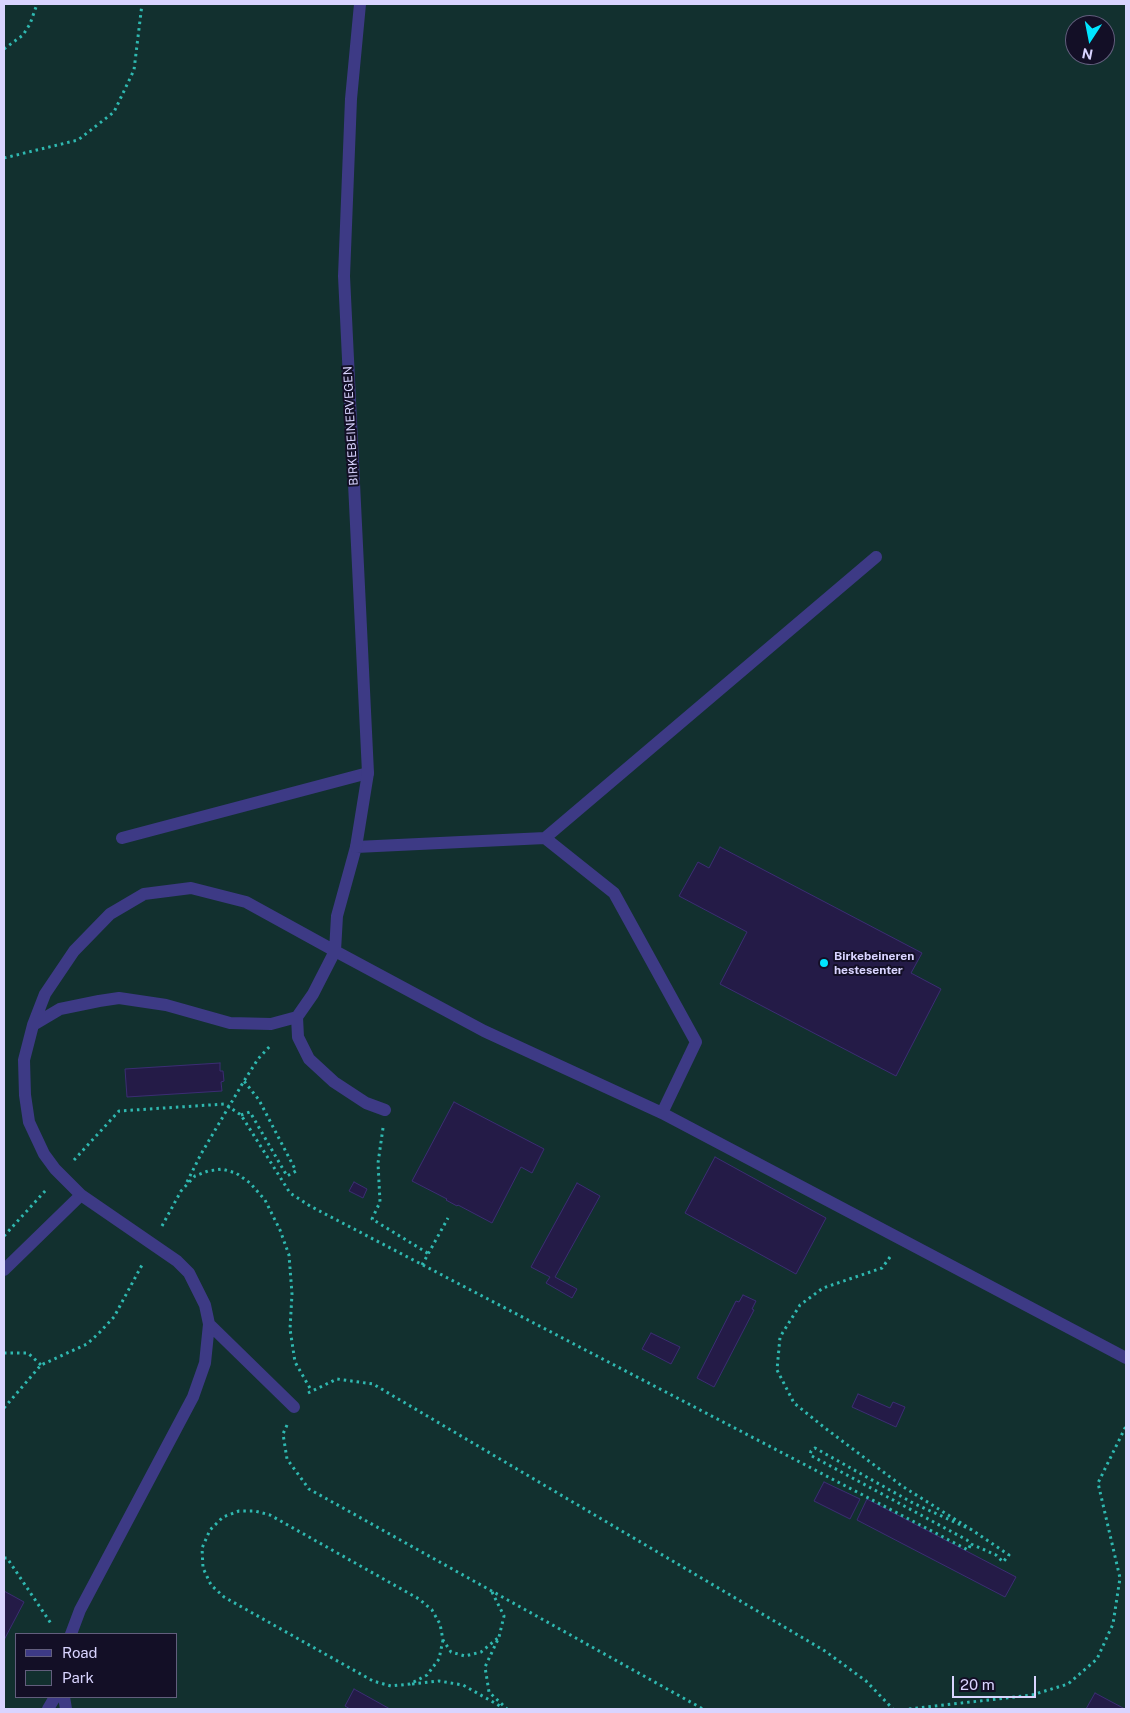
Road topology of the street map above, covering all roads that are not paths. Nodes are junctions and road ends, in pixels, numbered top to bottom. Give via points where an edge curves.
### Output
1 (360, 4) edge
2 (876, 557) dead end
3 (368, 774) junction
4 (122, 838) dead end
5 (545, 838) junction
6 (356, 847) junction
7 (335, 951) junction
8 (297, 1017) junction
9 (33, 1025) junction
10 (385, 1110) road end
11 (662, 1113) junction
12 (81, 1194) junction
13 (4, 1270) edge
14 (209, 1324) junction
15 (1126, 1358) edge
16 (294, 1406) road end
17 (71, 1633) edge
18 (54, 1698) edge
19 (48, 1709) edge

1 - 3 street, BIRKEBEINERVEGEN via 351,99 344,276
2 - 5 street
3 - 4 street
3 - 6 street, BIRKEBEINERVEGEN
5 - 6 street
5 - 11 street via 614,893 696,1042
6 - 7 street, BIRKEBEINERVEGEN via 337,916
7 - 8 street
7 - 9 street via 246,902 191,888 144,894 110,914 74,951 45,994
7 - 11 street via 484,1031
8 - 9 street via 270,1024 230,1023 166,1005 119,998 60,1009
8 - 10 street via 298,1037 309,1058 334,1082 366,1103
9 - 12 street via 24,1060 29,1122 44,1154
11 - 15 street
12 - 13 street
12 - 14 street via 177,1261 189,1273 205,1305
14 - 16 street
14 - 17 street via 205,1363 193,1397 80,1610
18 - 19 street

